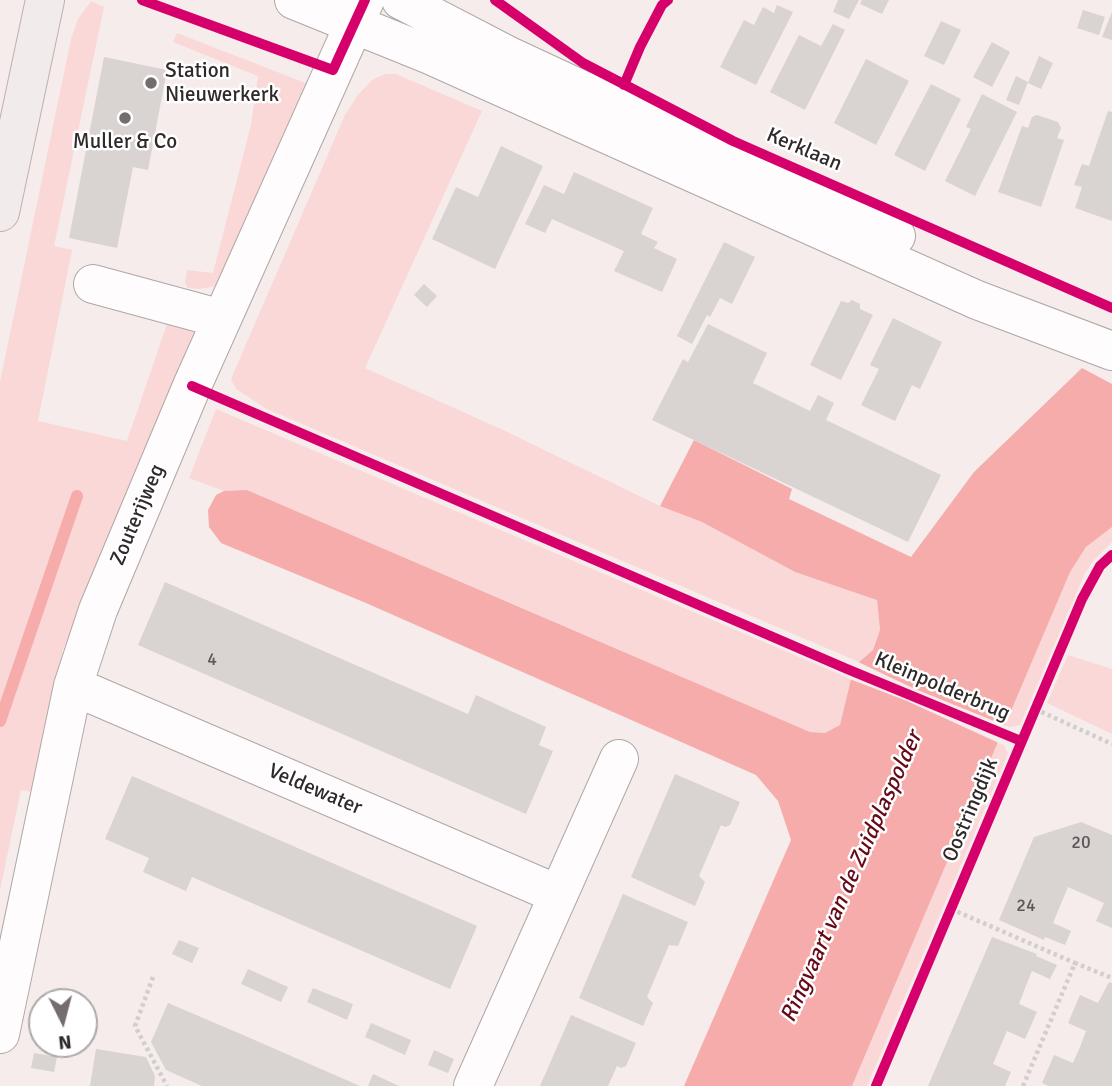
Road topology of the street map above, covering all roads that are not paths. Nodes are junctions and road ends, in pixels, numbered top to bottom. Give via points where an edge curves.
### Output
1 (45, 0) edge
2 (294, 0) edge
3 (401, 0) edge
4 (359, 11) edge
5 (0, 212) edge
6 (93, 284) dead end
7 (222, 319) junction
8 (1112, 349) edge
9 (73, 686) junction
10 (619, 759) dead end
11 (557, 894) junction
12 (0, 1034) edge
13 (473, 1086) edge

1 - 5 main road
2 - 4 street, Kerklaan
3 - 8 street, Kerklaan via 511,57 1017,291
4 - 7 street, Zouterijweg
4 - 8 street, Kerklaan via 430,55 976,300
6 - 7 street
7 - 9 street, Zouterijweg via 98,610
9 - 11 street, Veldewater
9 - 12 street, Zouterijweg
10 - 11 street
11 - 13 street

